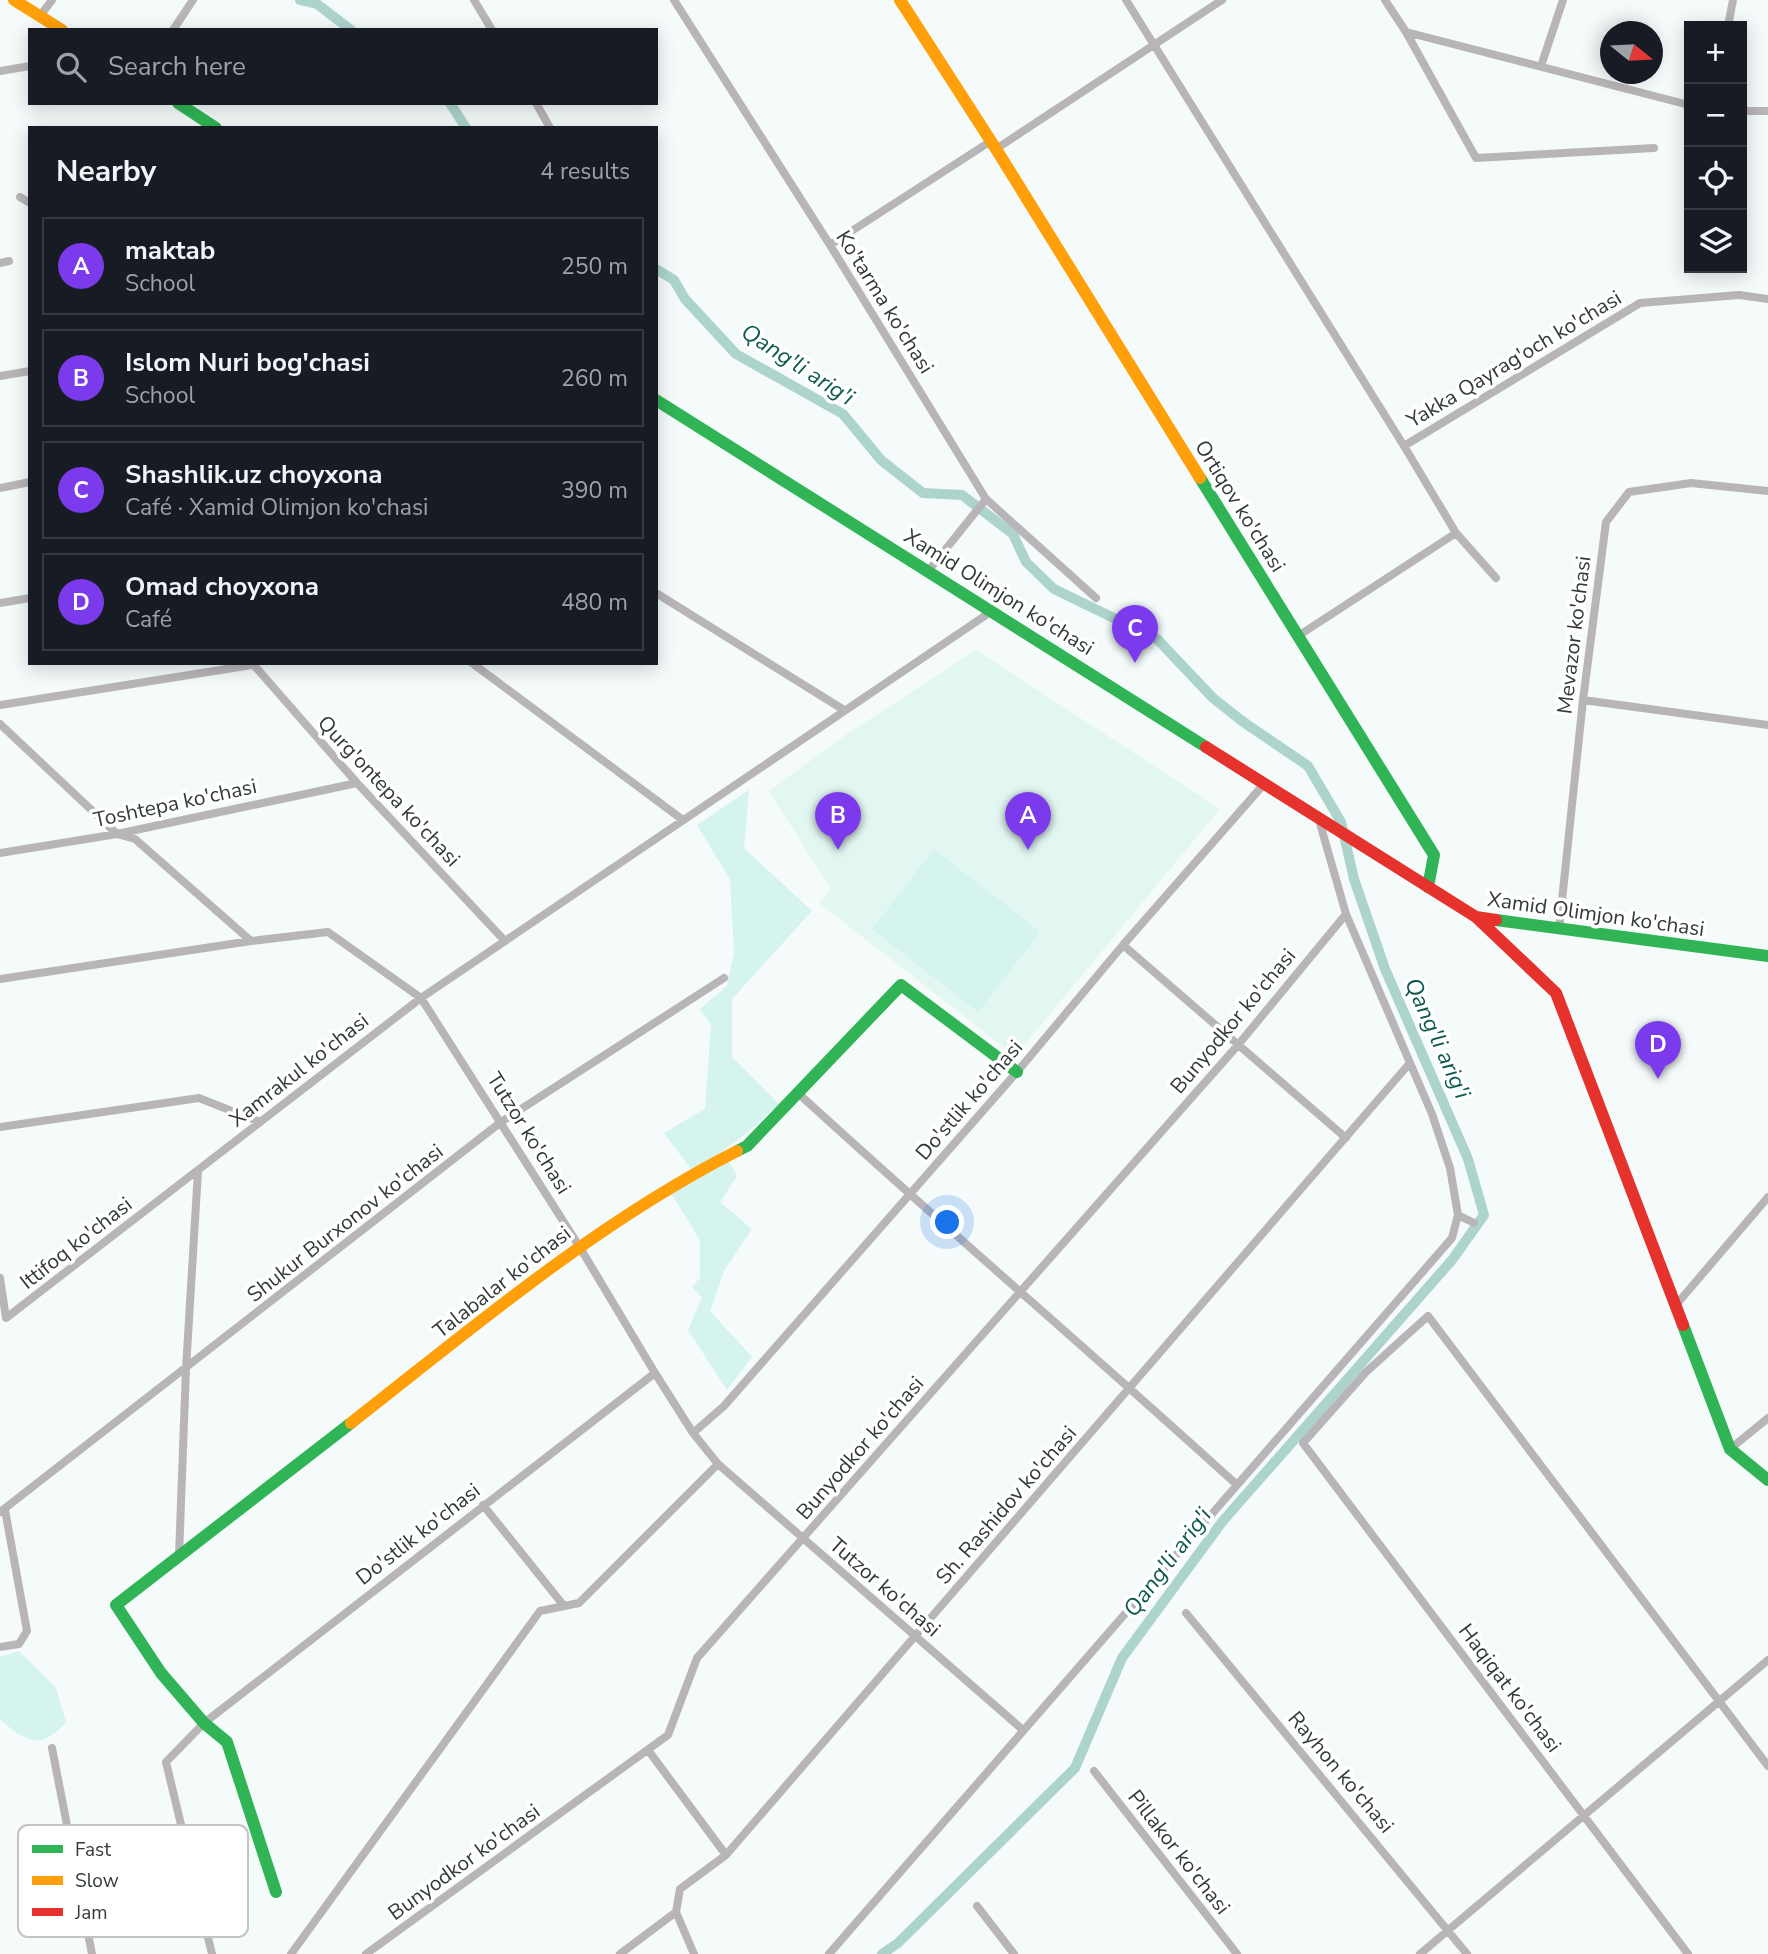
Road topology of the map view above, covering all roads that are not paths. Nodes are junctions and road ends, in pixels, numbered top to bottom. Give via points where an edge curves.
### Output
1 (14, 0) edge
2 (52, 0) edge
3 (193, 0) edge
4 (474, 0) edge
5 (674, 0) edge
6 (900, 0) edge
7 (1126, 0) edge
8 (1222, 0) edge
9 (1385, 0) edge
10 (1563, 0) edge
11 (1733, 0) edge
12 (40, 16) junction
13 (1729, 21) edge
14 (59, 28) edge
15 (174, 28) edge
16 (491, 28) edge
17 (1406, 32) junction
18 (1155, 44) junction
19 (28, 66) edge
20 (1541, 66) junction
21 (0, 71) edge
22 (1684, 104) edge
23 (181, 105) edge
24 (537, 105) edge
25 (1747, 111) edge
26 (1768, 111) edge
27 (213, 126) edge
28 (549, 126) edge
29 (993, 145) junction
30 (1654, 148) dead end
31 (20, 197) dead end
32 (28, 202) edge
33 (830, 245) junction
34 (1768, 299) edge
35 (28, 371) edge
36 (0, 376) edge
37 (658, 401) edge
38 (1404, 446) junction
39 (28, 482) edge
40 (0, 488) edge
41 (1768, 491) edge
42 (982, 506) junction
43 (1456, 534) junction
44 (929, 570) junction
45 (1496, 578) dead end
46 (658, 594) edge
47 (28, 598) edge
48 (1096, 598) dead end
49 (0, 603) edge
50 (992, 611) junction
51 (1298, 636) junction
52 (246, 665) edge
53 (253, 665) edge
54 (475, 665) edge
55 (1583, 699) junction
56 (0, 705) edge
57 (844, 710) junction
58 (0, 724) edge
59 (1768, 725) edge
60 (356, 783) junction
61 (1264, 784) junction
62 (683, 820) junction
63 (1319, 820) junction
64 (117, 834) junction
65 (0, 853) edge
66 (1427, 887) junction
67 (1346, 914) junction
68 (1476, 917) junction
69 (1559, 929) junction
70 (504, 940) junction
71 (251, 941) junction
72 (1123, 945) junction
73 (1768, 956) edge
74 (724, 978) dead end
75 (0, 979) edge
76 (421, 998) junction
77 (1238, 1045) junction
78 (1409, 1064) junction
79 (1017, 1072) junction
80 (799, 1094) junction
81 (260, 1122) junction
82 (502, 1122) junction
83 (0, 1127) edge
84 (1346, 1138) junction
85 (198, 1171) junction
86 (908, 1194) junction
87 (1768, 1197) edge
88 (1458, 1215) junction
89 (1474, 1223) dead end
90 (579, 1246) junction
91 (0, 1278) edge
92 (1020, 1291) junction
93 (1676, 1305) junction
94 (186, 1369) junction
95 (655, 1373) junction
96 (1130, 1388) junction
97 (1768, 1418) edge
98 (693, 1433) junction
99 (1730, 1448) junction
100 (718, 1464) junction
101 (1768, 1480) edge
102 (1237, 1485) junction
103 (483, 1505) junction
104 (2, 1511) edge
105 (804, 1539) junction
106 (179, 1558) junction
107 (564, 1606) junction
108 (1186, 1613) dead end
109 (916, 1636) junction
110 (0, 1647) edge
111 (1768, 1660) edge
112 (1719, 1702) junction
113 (204, 1723) junction
114 (1023, 1730) junction
115 (52, 1748) dead end
116 (648, 1749) junction
117 (1768, 1766) edge
118 (1094, 1771) dead end
119 (1584, 1815) junction
120 (67, 1825) edge
121 (181, 1825) edge
122 (726, 1855) junction
123 (276, 1892) dead end
124 (977, 1906) dead end
125 (676, 1912) junction
126 (1448, 1930) junction
127 (291, 1954) edge
128 (366, 1954) edge
129 (620, 1954) edge
130 (694, 1954) edge
131 (829, 1954) edge
132 (1014, 1954) edge
133 (1237, 1954) edge
134 (1420, 1954) edge
135 (1467, 1954) edge
136 (1689, 1954) edge

1 - 12 street
2 - 12 street
3 - 15 street
4 - 16 street
5 - 33 street, Ko'tarma ko'chasi
6 - 29 street, Ortiqov ko'chasi
7 - 18 street
8 - 18 street
9 - 17 street
10 - 20 street
11 - 13 street
12 - 14 street
17 - 20 street
17 - 30 street via 1476,158
18 - 29 street
18 - 38 street
19 - 21 street
20 - 22 street
23 - 27 street
24 - 28 street
25 - 26 street
29 - 33 street
29 - 51 street, Ortiqov ko'chasi
31 - 32 street
33 - 42 street, Ko'tarma ko'chasi
34 - 38 street, Yakka Qayrag'och ko'chasi via 1739,295 1640,303
35 - 36 street
37 - 44 street, Xamid Olimjon ko'chasi
38 - 43 street
39 - 40 street
41 - 55 street, Mevazor ko'chasi via 1691,483 1629,492 1606,522
42 - 44 street
42 - 48 street, Ko'tarma ko'chasi
43 - 45 street
43 - 51 street
44 - 50 street, Xamid Olimjon ko'chasi
46 - 57 street
47 - 49 street
50 - 57 street, Xamrakul ko'chasi
50 - 61 street, Xamid Olimjon ko'chasi
51 - 66 street, Ortiqov ko'chasi via 1434,855
52 - 56 street
53 - 60 street, Qurg'ontepa ko'chasi
54 - 62 street
55 - 59 street
55 - 69 street, Mevazor ko'chasi
57 - 62 street, Xamrakul ko'chasi
58 - 64 street
60 - 64 street, Toshtepa ko'chasi
60 - 70 street, Qurg'ontepa ko'chasi
61 - 63 street, Xamid Olimjon ko'chasi
61 - 72 street, Do'stlik ko'chasi
62 - 70 street, Xamrakul ko'chasi
63 - 66 street, Xamid Olimjon ko'chasi
63 - 67 street
64 - 65 street, Toshtepa ko'chasi
64 - 71 street via 135,839
66 - 68 street, Xamid Olimjon ko'chasi
67 - 77 street, Bunyodkor ko'chasi
67 - 78 street
68 - 69 street, Xamid Olimjon ko'chasi
68 - 93 street via 1556,993
69 - 73 street, Xamid Olimjon ko'chasi
70 - 76 street, Xamrakul ko'chasi
71 - 75 street, Tutzor ko'chasi
71 - 76 street, Tutzor ko'chasi via 328,932
72 - 77 street
72 - 79 street, Do'stlik ko'chasi
74 - 82 street, Shukur Burxonov ko'chasi
76 - 81 street, Xamrakul ko'chasi
76 - 82 street, Tutzor ko'chasi
77 - 84 street
77 - 92 street, Bunyodkor ko'chasi
78 - 84 street, Sh. Rashidov ko'chasi
78 - 88 street via 1450,1168
79 - 80 street, Talabalar ko'chasi via 901,985
79 - 86 street, Do'stlik ko'chasi
80 - 86 street
80 - 90 street, Talabalar ko'chasi via 747,1146 684,1178
81 - 83 street via 199,1098
81 - 85 street, Xamrakul ko'chasi
82 - 90 street, Tutzor ko'chasi
82 - 94 street, Shukur Burxonov ko'chasi
84 - 96 street, Sh. Rashidov ko'chasi
85 - 91 street, Ittifoq ko'chasi via 6,1318
85 - 94 street
86 - 92 street
86 - 98 street, Do'stlik ko'chasi via 724,1406
87 - 93 street
88 - 89 street
88 - 102 street via 1452,1238
90 - 95 street, Tutzor ko'chasi
90 - 106 street, Talabalar ko'chasi
92 - 96 street
92 - 105 street, Bunyodkor ko'chasi
93 - 99 street
94 - 104 street, Shukur Burxonov ko'chasi
94 - 106 street
95 - 98 street, Tutzor ko'chasi
95 - 103 street, Do'stlik ko'chasi
96 - 102 street
96 - 109 street, Sh. Rashidov ko'chasi
97 - 99 street
98 - 100 street, Tutzor ko'chasi
99 - 101 street
100 - 105 street, Tutzor ko'chasi
100 - 107 street via 579,1603
102 - 114 street
103 - 107 street
103 - 113 street, Do'stlik ko'chasi
104 - 110 street via 27,1631 19,1644
105 - 109 street, Tutzor ko'chasi
105 - 116 street, Bunyodkor ko'chasi via 697,1658 668,1735
106 - 113 street, Talabalar ko'chasi via 116,1605 161,1673
107 - 127 street via 540,1611
108 - 126 street, Rayhon ko'chasi
109 - 114 street, Tutzor ko'chasi
109 - 122 street, Sh. Rashidov ko'chasi
111 - 112 street
112 - 117 street
112 - 119 street
112 - 119 street, Haqiqat ko'chasi via 1428,1316 1366,1371 1303,1443
113 - 121 street, Do'stlik ko'chasi via 166,1762
113 - 123 street via 227,1742
114 - 131 street
115 - 120 street
116 - 122 street
116 - 128 street, Bunyodkor ko'chasi
118 - 133 street, Pillakor ko'chasi
119 - 126 street
119 - 136 street, Haqiqat ko'chasi
122 - 125 street, Sh. Rashidov ko'chasi via 680,1889
124 - 132 street
125 - 129 street, Sh. Rashidov ko'chasi
125 - 130 street
126 - 134 street
126 - 135 street, Rayhon ko'chasi

